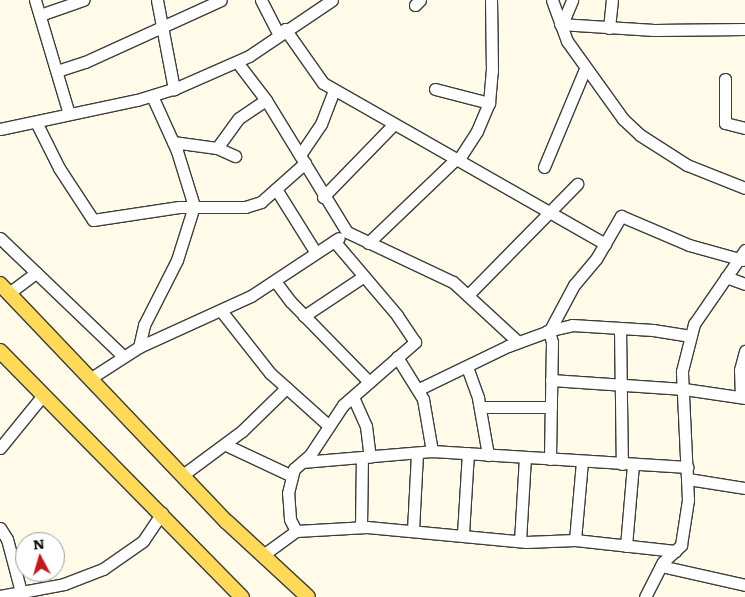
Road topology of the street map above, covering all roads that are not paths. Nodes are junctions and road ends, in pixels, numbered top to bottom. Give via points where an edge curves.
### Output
1 (35, 0) edge
2 (83, 0) edge
3 (157, 0) edge
4 (221, 0) edge
5 (260, 0) edge
6 (332, 0) edge
7 (491, 0) edge
8 (552, 0) edge
9 (572, 0) edge
10 (612, 0) edge
11 (40, 15) junction
12 (561, 24) junction
13 (162, 28) junction
14 (609, 28) junction
15 (745, 29) edge
16 (281, 32) junction
17 (238, 62) junction
18 (585, 69) junction
19 (57, 71) junction
20 (724, 79) dead end
21 (174, 89) junction
22 (435, 89) dead end
23 (334, 90) junction
24 (152, 96) junction
25 (266, 100) junction
26 (488, 103) junction
27 (69, 114) junction
28 (36, 122) junction
29 (394, 124) junction
30 (2, 126) edge
31 (745, 128) edge
32 (173, 142) junction
33 (217, 148) junction
34 (235, 156) dead end
35 (458, 158) junction
36 (302, 159) junction
37 (544, 167) dead end
38 (577, 184) dead end
39 (745, 188) edge
40 (276, 189) junction
41 (322, 197) junction
42 (194, 206) junction
43 (551, 213) junction
44 (347, 232) junction
45 (0, 238) edge
46 (334, 241) junction
47 (368, 243) junction
48 (605, 244) junction
49 (745, 250) edge
50 (316, 253) junction
51 (741, 261) edge
52 (36, 273) junction
53 (364, 276) junction
54 (726, 277) junction
55 (274, 281) junction
56 (745, 284) edge
57 (4, 288) edge
58 (468, 295) junction
59 (222, 312) junction
60 (304, 316) junction
61 (620, 328) junction
62 (548, 330) junction
63 (691, 336) junction
64 (518, 342) junction
65 (139, 347) junction
66 (0, 351) edge
67 (745, 351) edge
68 (123, 356) junction
69 (397, 357) junction
70 (468, 367) junction
71 (91, 378) junction
72 (551, 380) junction
73 (369, 382) junction
74 (620, 385) junction
75 (286, 388) junction
76 (419, 389) junction
77 (684, 389) junction
78 (43, 396) junction
79 (353, 397) junction
80 (743, 397) edge
81 (480, 407) junction
82 (551, 407) junction
83 (328, 425) junction
84 (226, 445) junction
85 (0, 448) edge
86 (432, 451) junction
87 (417, 453) junction
88 (468, 453) junction
89 (488, 455) junction
90 (366, 458) junction
91 (526, 458) junction
92 (550, 459) junction
93 (582, 461) junction
94 (302, 462) junction
95 (628, 464) junction
96 (688, 467) junction
97 (184, 474) junction
98 (292, 476) junction
99 (688, 479) junction
100 (745, 488) edge
101 (162, 513) junction
102 (0, 528) edge
103 (361, 528) junction
104 (413, 530) junction
105 (296, 531) junction
106 (463, 534) junction
107 (520, 540) junction
108 (575, 540) junction
109 (626, 546) junction
110 (675, 551) junction
111 (263, 555) junction
112 (660, 566) junction
113 (745, 585) edge
114 (21, 592) junction
115 (0, 596) edge
116 (242, 597) edge
117 (308, 597) edge
118 (645, 597) edge

1 - 11 street
2 - 11 street
3 - 13 street
4 - 13 street
5 - 16 street
6 - 16 street
7 - 26 street via 492,70
8 - 12 street
9 - 12 street
10 - 14 street
11 - 19 street
12 - 14 street
12 - 18 street via 567,41
13 - 19 street
13 - 21 street
14 - 15 street
16 - 17 street
16 - 23 street via 323,83
17 - 21 street
17 - 25 street
18 - 37 street
18 - 39 street via 640,135 686,165
19 - 27 street
20 - 31 street via 725,123
21 - 24 street
22 - 26 street
23 - 29 street
23 - 36 street via 321,124
24 - 27 street
24 - 32 street
25 - 33 street via 234,122
25 - 36 street
26 - 35 street via 477,131
27 - 28 street
28 - 30 street
28 - 42 street via 59,168 93,220
29 - 35 street
29 - 41 street
32 - 33 street
32 - 42 street
33 - 34 street
35 - 43 street
35 - 47 street
36 - 40 street
36 - 41 street
38 - 43 street
40 - 42 street via 261,202 245,206
40 - 50 street
41 - 44 street
42 - 65 street via 177,260 144,325
43 - 48 street
43 - 58 street
44 - 46 street
44 - 47 street
45 - 52 street
46 - 50 street
46 - 53 street
47 - 58 street via 452,282
48 - 51 street via 621,216
48 - 62 street via 574,285
49 - 51 street
50 - 55 street
51 - 54 street
52 - 57 street
52 - 68 street
53 - 60 street
53 - 69 street via 415,342
54 - 56 street
54 - 63 street via 694,324
55 - 59 street
55 - 60 street
57 - 71 main road
58 - 64 street
59 - 65 street
59 - 75 street
60 - 73 street
61 - 62 street via 572,325
61 - 63 street
61 - 74 street
62 - 64 street
62 - 72 street via 551,337
63 - 77 street via 682,370
64 - 70 street
65 - 68 street
66 - 78 main road
67 - 80 street via 740,370
68 - 71 street
69 - 73 street
69 - 76 street
70 - 76 street
70 - 81 street
71 - 97 main road
72 - 74 street
72 - 82 street
73 - 79 street
74 - 77 street
74 - 95 street
75 - 83 street
75 - 84 street
76 - 86 street via 428,416
77 - 80 street
77 - 96 street
78 - 85 street
78 - 101 main road
79 - 83 street
79 - 90 street via 366,426
81 - 82 street
81 - 89 street
82 - 92 street
83 - 94 street
84 - 97 street
84 - 98 street
86 - 87 street
86 - 88 street
87 - 90 street
87 - 104 street
88 - 89 street
88 - 106 street
89 - 91 street
90 - 94 street
90 - 103 street
91 - 92 street
91 - 107 street
92 - 93 street
93 - 95 street
93 - 108 street
94 - 98 street
95 - 96 street
95 - 109 street
96 - 99 street
97 - 111 main road
98 - 105 street via 288,493 290,519
99 - 100 street
99 - 110 street via 681,545
101 - 114 street via 142,541 103,569 64,584
101 - 116 main road
102 - 114 street
103 - 104 street
103 - 105 street
104 - 106 street
105 - 111 street
106 - 107 street
107 - 108 street
108 - 109 street
109 - 110 street
110 - 112 street
111 - 117 main road
112 - 113 street
112 - 118 street
114 - 115 street

